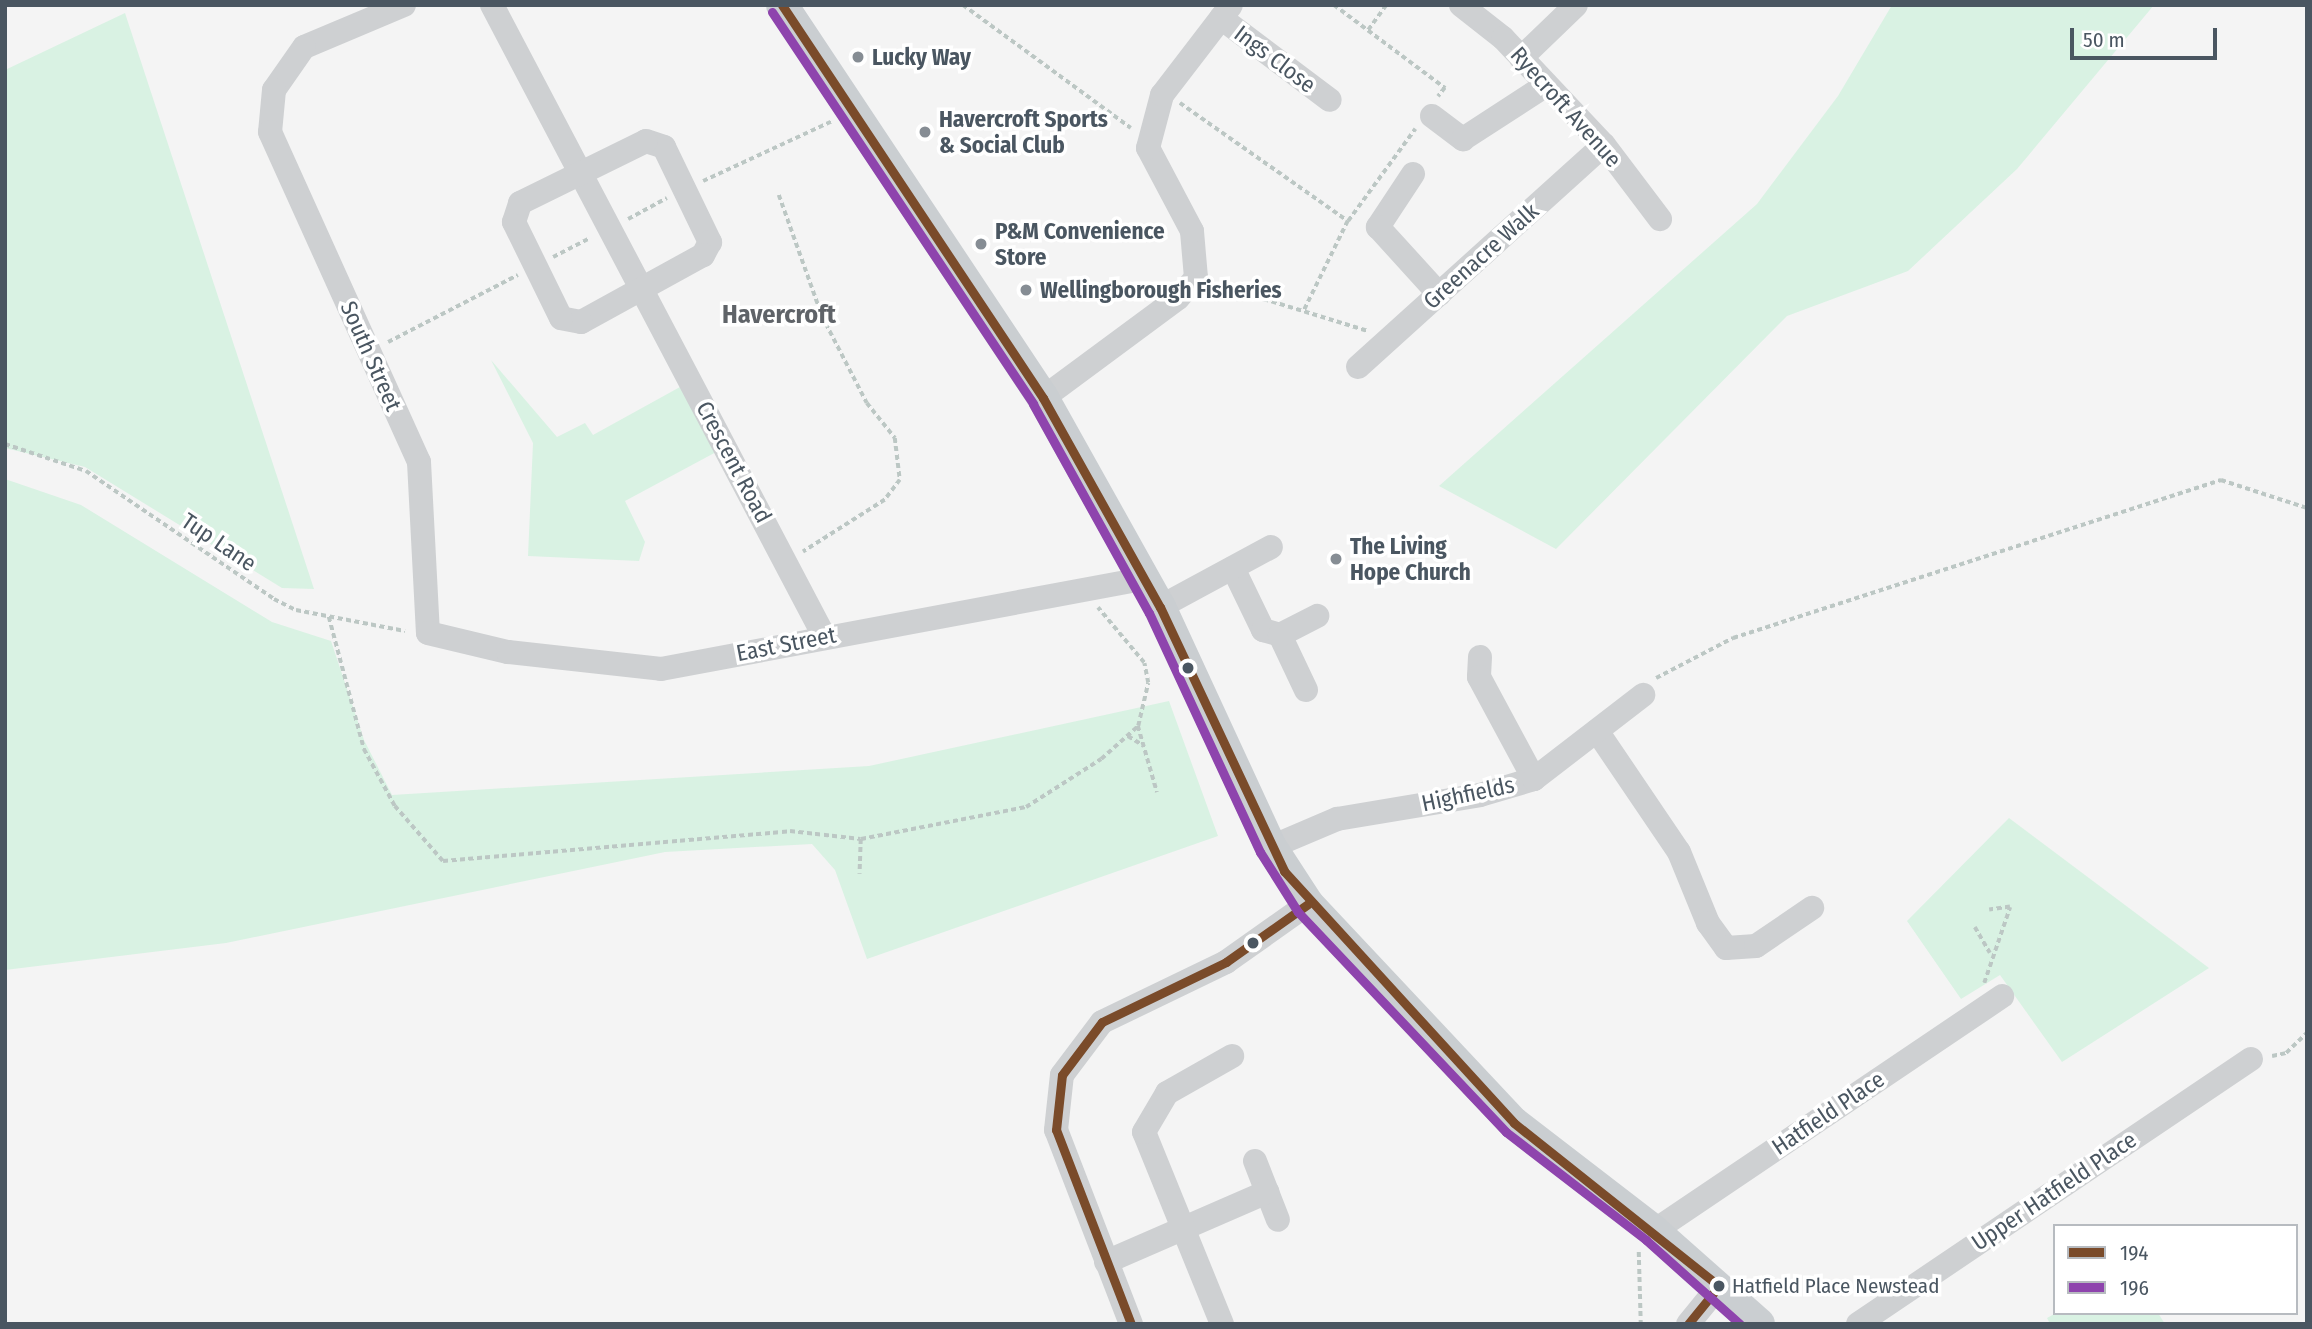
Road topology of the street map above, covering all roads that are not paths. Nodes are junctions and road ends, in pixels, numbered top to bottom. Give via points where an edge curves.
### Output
1 (404, 5) edge
2 (492, 5) edge
3 (782, 5) edge
4 (1461, 5) edge
5 (1576, 5) edge
6 (1226, 12) edge
7 (1521, 58) junction
8 (1546, 85) junction
9 (1332, 103) dead end
10 (1428, 115) road end
11 (1604, 145) junction
12 (580, 171) junction
13 (1413, 174) dead end
14 (1660, 219) dead end
15 (642, 288) junction
16 (1438, 294) junction
17 (1354, 371) dead end
18 (1043, 398) junction
19 (1271, 547) dead end
20 (1233, 568) junction
21 (1144, 579) junction
22 (1160, 607) junction
23 (1317, 616) dead end
24 (428, 633) joint
25 (1280, 635) junction
26 (824, 636) junction
27 (1480, 657) dead end
28 (1306, 690) dead end
29 (1643, 695) road end
30 (1597, 731) junction
31 (1534, 779) junction
32 (1271, 847) junction
33 (1308, 904) junction
34 (1812, 908) dead end
35 (1998, 998) road end
36 (1232, 1056) dead end
37 (2251, 1059) road end
38 (1255, 1161) dead end
39 (1267, 1192) junction
40 (1278, 1220) dead end
41 (1649, 1227) junction
42 (1182, 1229) junction
43 (1106, 1262) junction
44 (1719, 1286) junction
45 (1131, 1324) edge
46 (1222, 1324) edge
47 (1688, 1324) edge
48 (1759, 1324) edge
49 (1858, 1324) edge

1 - 24 street, South Street via 304,47 275,90 270,132 419,462
2 - 12 street, Crescent Road
3 - 18 main road
4 - 7 street, Ryecroft Avenue
5 - 7 street
6 - 9 street, Ings Close
6 - 18 street via 1164,92 1150,141 1192,231 1196,278 1178,298
7 - 8 street, Ryecroft Avenue
8 - 10 street via 1463,139
8 - 11 street, Ryecroft Avenue
11 - 14 street, Ryecroft Avenue
11 - 16 street, Greenacre Walk
12 - 15 street, Crescent Road
12 - 15 street via 629,145 664,147 702,216 710,242 703,255
12 - 15 street via 520,203 514,222 561,318 581,322
13 - 16 street via 1378,228
15 - 26 street, Crescent Road
16 - 17 street, Greenacre Walk
18 - 21 main road
19 - 20 street
20 - 22 street
20 - 25 street via 1263,630
21 - 22 main road
21 - 26 street, East Street
22 - 32 main road
23 - 25 street
24 - 26 street, East Street via 508,652 661,668
25 - 28 street
27 - 31 street via 1479,677
29 - 30 street, Highfields
30 - 31 street, Highfields
30 - 34 street via 1679,852 1708,923 1726,948 1756,946
31 - 32 street, Highfields via 1480,795 1337,819
32 - 33 main road
33 - 41 main road via 1514,1123
33 - 43 street via 1226,962 1102,1022 1074,1052 1055,1102 1056,1130
35 - 41 street, Hatfield Place
36 - 42 street via 1167,1093 1144,1132
37 - 49 street, Upper Hatfield Place
38 - 39 street
39 - 40 street
39 - 42 street
41 - 44 main road
42 - 43 street
42 - 46 street
43 - 45 street
44 - 47 street
44 - 48 main road

